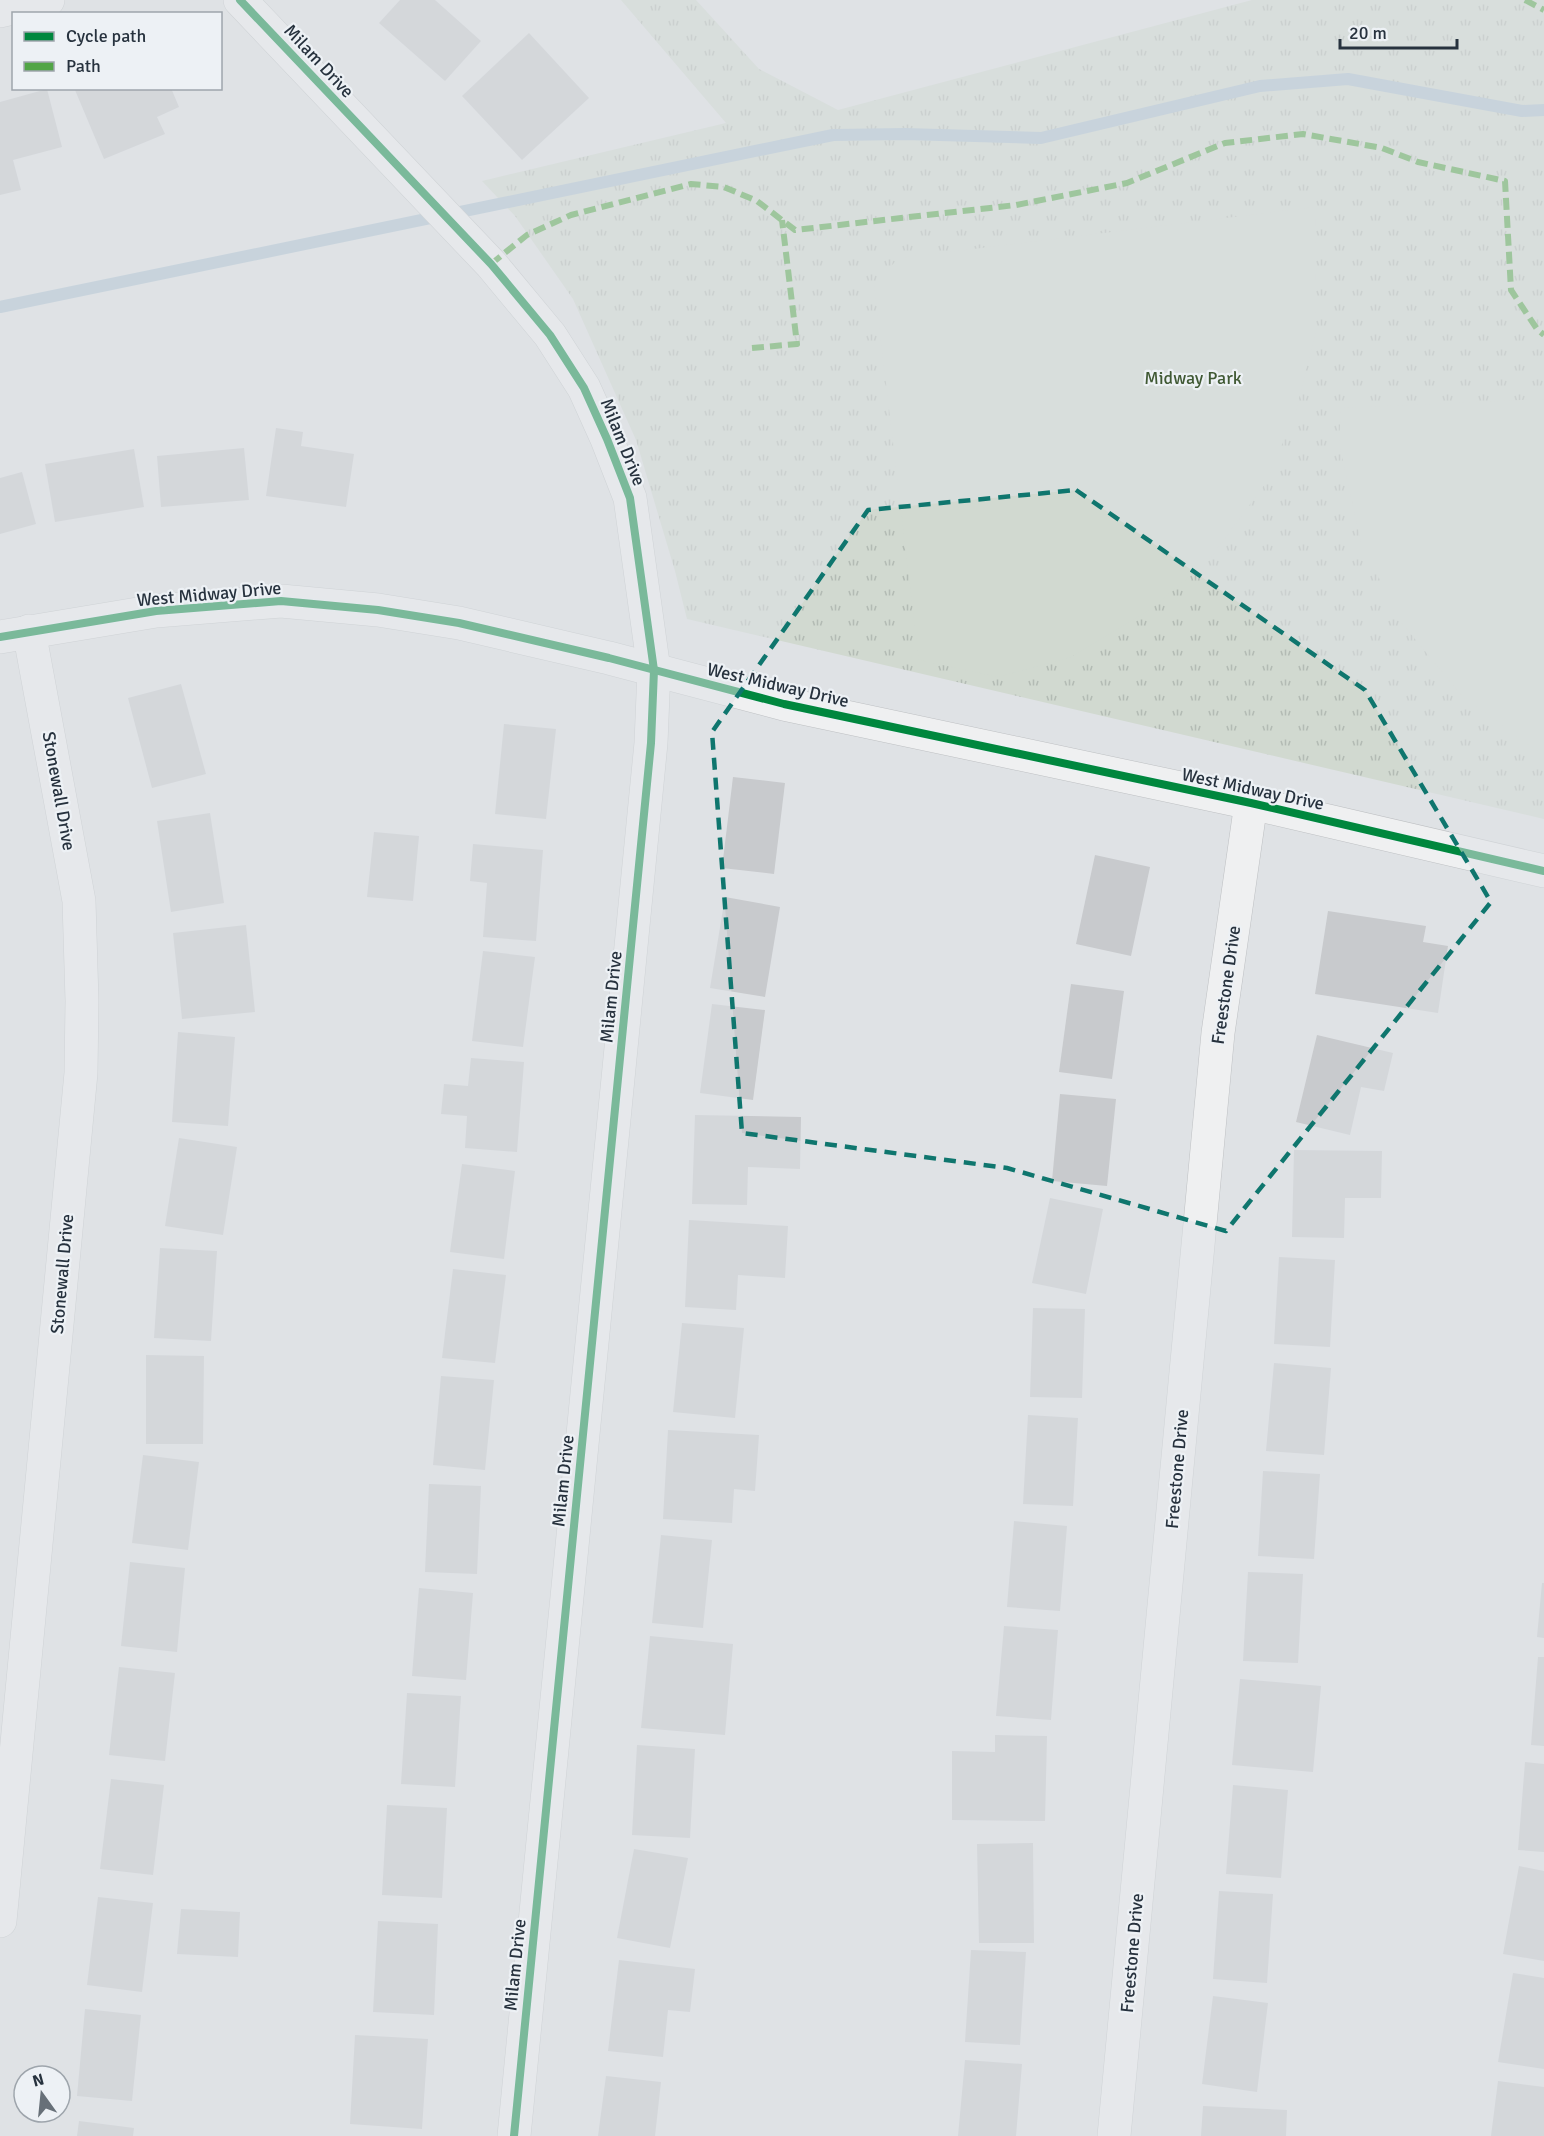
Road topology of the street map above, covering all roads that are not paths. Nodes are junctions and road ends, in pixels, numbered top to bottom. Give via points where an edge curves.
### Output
1 (48, 0) edge
2 (240, 0) edge
3 (0, 11) edge
4 (15, 634) edge
5 (654, 670) junction
6 (1251, 803) junction
7 (1544, 871) edge
8 (0, 1921) edge
9 (514, 2136) edge
10 (1114, 2136) edge

1 - 3 street
2 - 5 street, Milam Drive via 480,253 550,335 584,388 630,498
4 - 5 street, West Midway Drive via 156,611 281,602 378,610 459,623
4 - 8 street, Stonewall Drive via 79,901 82,1001 81,1061
5 - 6 street, West Midway Drive via 784,704
5 - 9 street, Milam Drive via 651,743
6 - 7 street, West Midway Drive
6 - 10 street, Freestone Drive via 1218,1033

